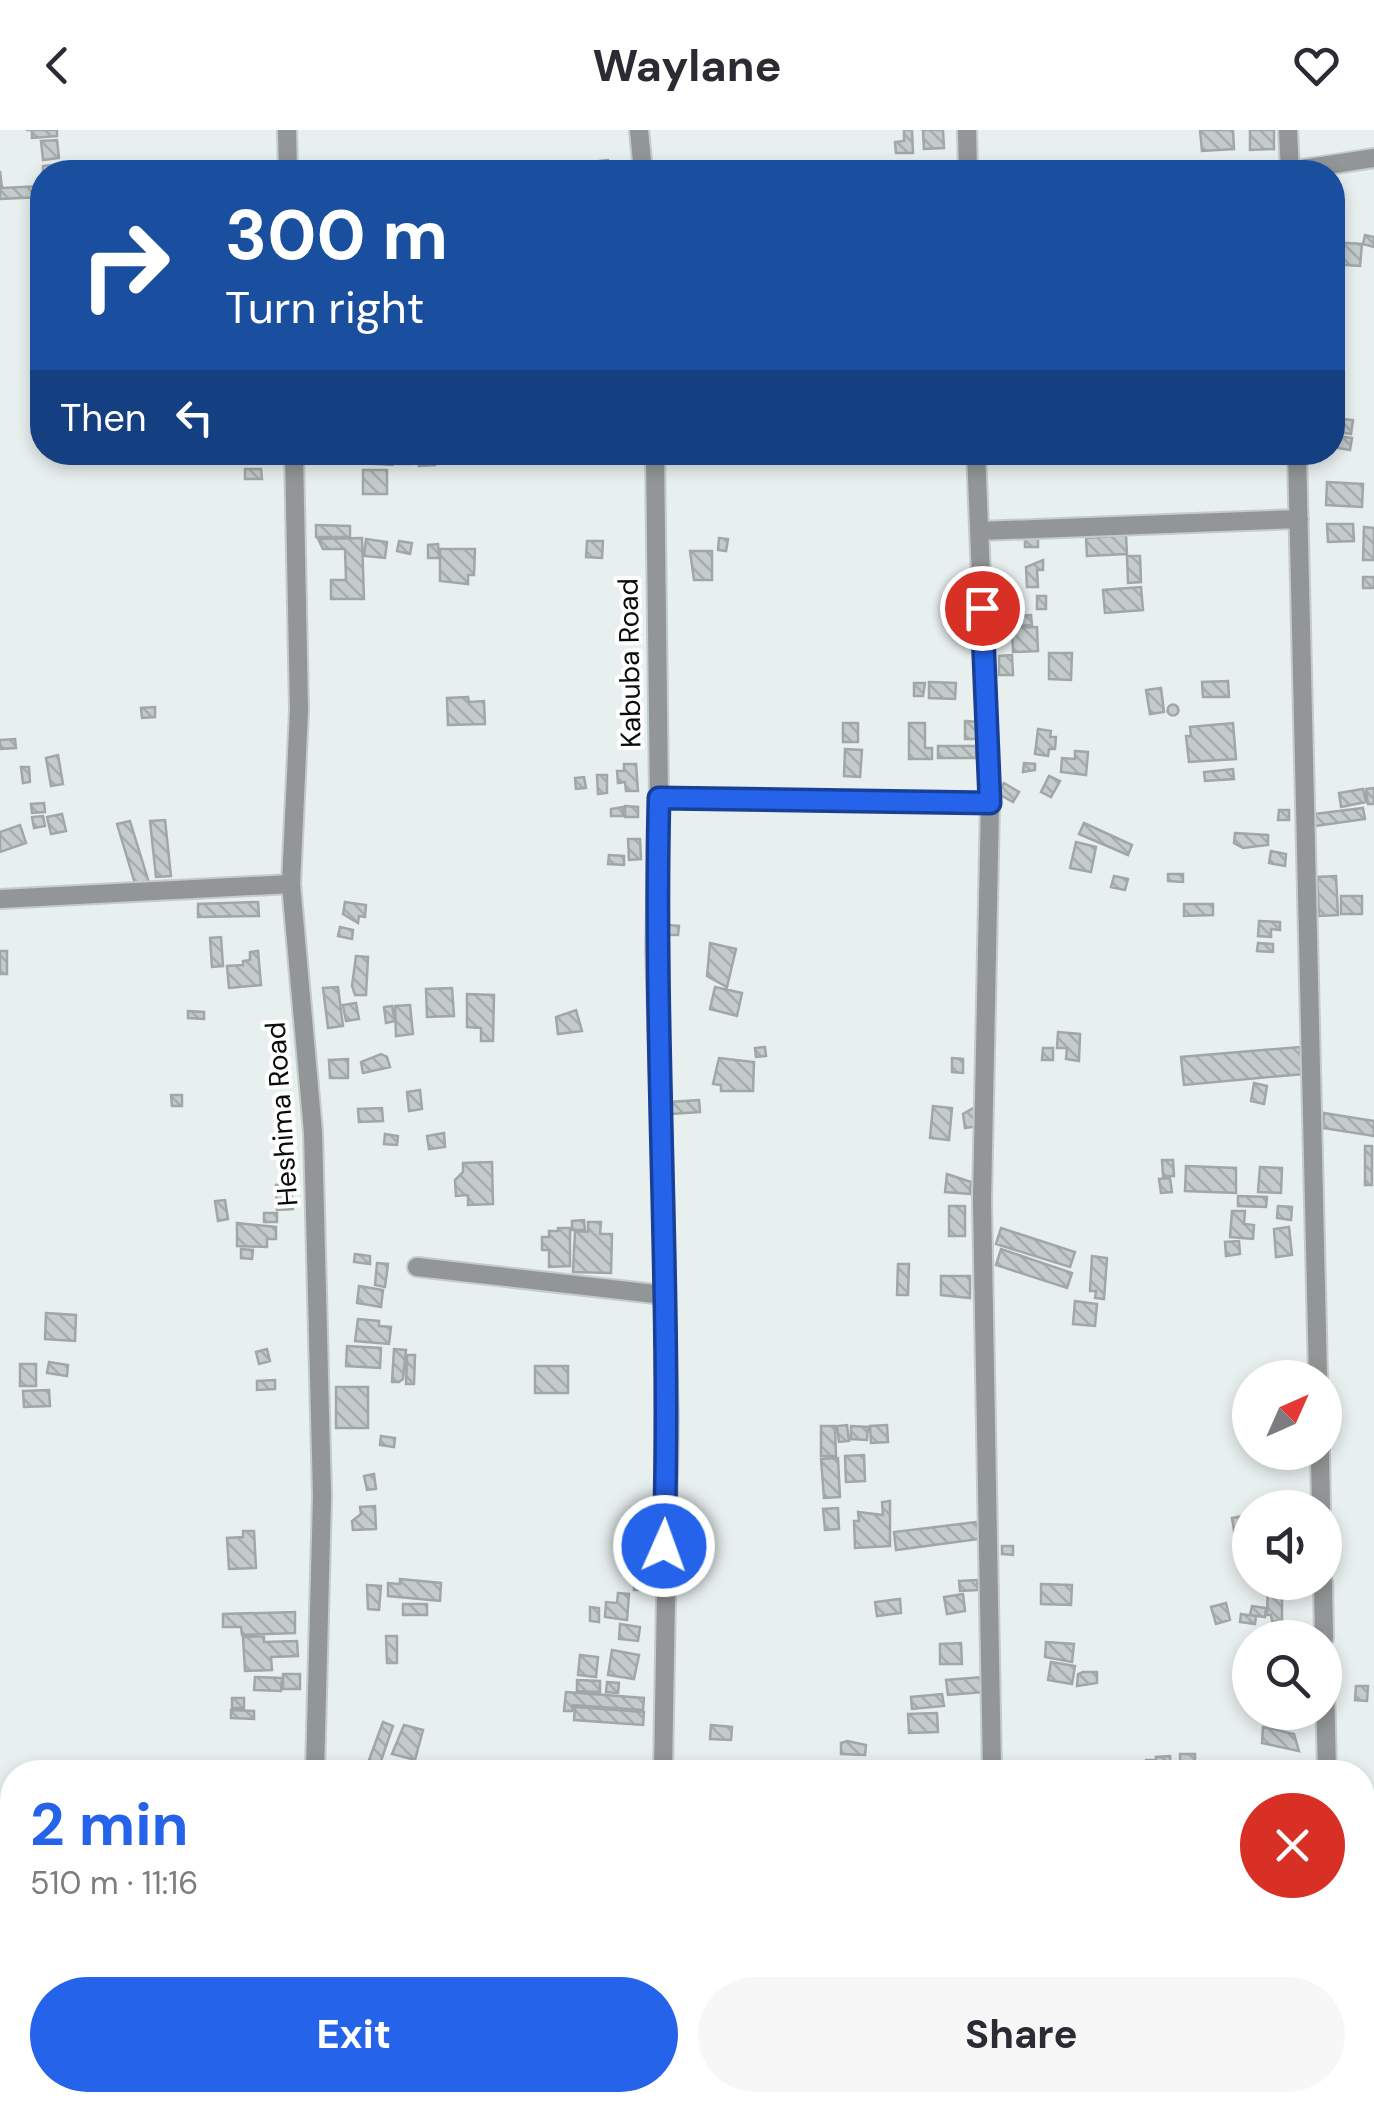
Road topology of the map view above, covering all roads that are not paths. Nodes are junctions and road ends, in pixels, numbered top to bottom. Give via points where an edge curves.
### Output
1 (287, 130) edge
2 (639, 130) edge
3 (967, 130) edge
4 (1288, 130) edge
5 (1374, 158) edge
6 (288, 160) edge
7 (642, 160) edge
8 (968, 160) edge
9 (1289, 160) edge
10 (1345, 163) edge
11 (294, 465) edge
12 (655, 465) edge
13 (977, 465) edge
14 (1297, 465) edge
15 (1299, 519) junction
16 (980, 530) junction
17 (659, 798) junction
18 (990, 803) junction
19 (291, 884) junction
20 (0, 899) edge
21 (416, 1268) dead end
22 (664, 1294) junction
23 (1318, 1360) edge
24 (1326, 1730) edge
25 (316, 1760) edge
26 (663, 1760) edge
27 (992, 1760) edge
28 (1327, 1760) edge

1 - 6 street
2 - 7 street
3 - 8 street
4 - 9 street
5 - 10 street
11 - 19 street, Heshima Road via 299,710
12 - 17 street, Kabuba Road
13 - 16 street
14 - 15 street
15 - 16 street
15 - 23 street
16 - 18 street
17 - 18 street
17 - 22 street, Kabuba Road via 655,948
18 - 27 street via 982,1200
19 - 20 street
19 - 25 street, Heshima Road via 313,1132 322,1496
21 - 22 street
22 - 26 street, Kabuba Road
24 - 28 street

